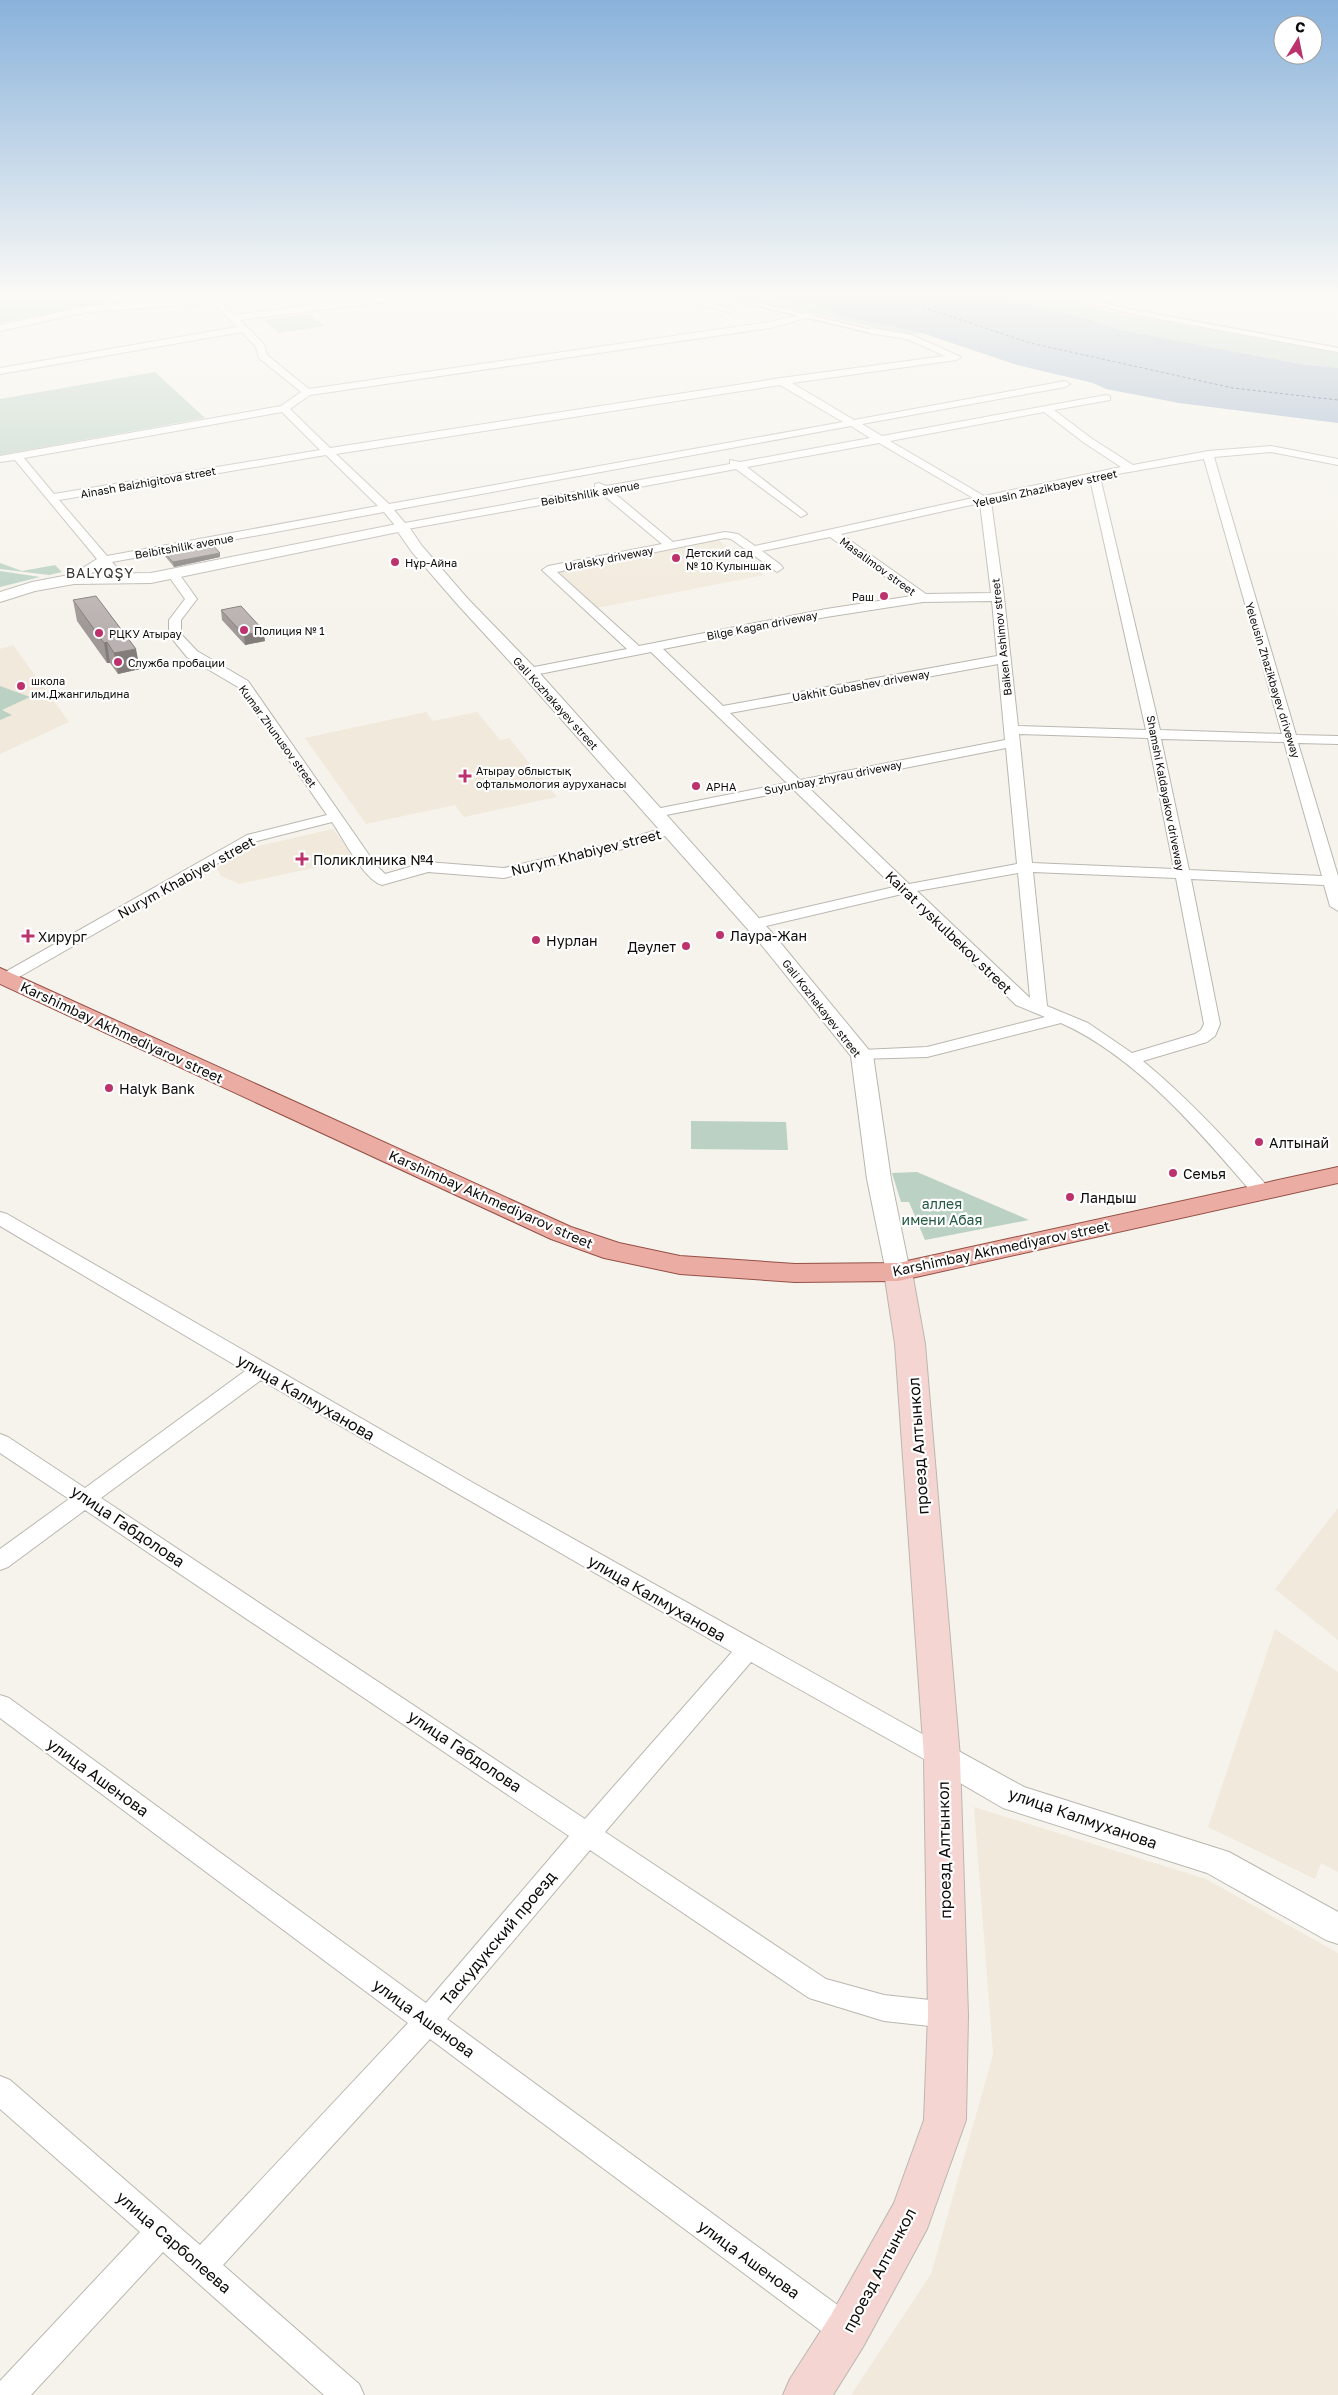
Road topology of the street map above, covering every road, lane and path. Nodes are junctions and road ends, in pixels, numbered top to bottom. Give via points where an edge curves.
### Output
1 (291, 404) edge
2 (631, 404) edge
3 (820, 404) edge
4 (959, 404) edge
5 (1075, 404) edge
6 (284, 409) junction
7 (1046, 409) junction
8 (853, 423) junction
9 (881, 439) junction
10 (714, 448) junction
11 (327, 450) junction
12 (1208, 454) junction
13 (18, 456) junction
14 (0, 460) edge
15 (1338, 462) edge
16 (740, 466) junction
17 (1132, 469) junction
18 (582, 473) junction
19 (1094, 476) junction
20 (605, 491) junction
21 (53, 498) junction
22 (985, 501) junction
23 (386, 508) junction
24 (801, 514) dead end
25 (402, 527) junction
26 (834, 534) junction
27 (671, 546) junction
28 (753, 550) junction
29 (104, 560) junction
30 (777, 568) dead end
31 (173, 574) junction
32 (74, 579) junction
33 (121, 579) junction
34 (0, 597) edge
35 (998, 597) junction
36 (923, 598) junction
37 (653, 647) junction
38 (636, 650) junction
39 (1003, 658) junction
40 (529, 672) junction
41 (718, 711) junction
42 (1155, 734) junction
43 (1011, 736) junction
44 (1290, 738) junction
45 (1338, 740) edge
46 (794, 784) junction
47 (656, 813) junction
48 (336, 817) junction
49 (670, 830) junction
50 (1025, 867) junction
51 (1182, 874) junction
52 (1334, 880) edge
53 (906, 889) junction
54 (1338, 906) edge
55 (754, 924) junction
56 (3, 977) edge
57 (1039, 1009) junction
58 (1062, 1018) junction
59 (862, 1055) junction
60 (1132, 1059) junction
61 (1338, 1175) edge
62 (1261, 1192) junction
63 (0, 1218) edge
64 (898, 1272) junction
65 (259, 1371) junction
66 (0, 1442) edge
67 (85, 1497) junction
68 (0, 1561) edge
69 (748, 1650) junction
70 (0, 1705) edge
71 (942, 1757) junction
72 (588, 1833) junction
73 (1338, 1929) edge
74 (948, 2015) junction
75 (428, 2021) junction
76 (0, 2090) edge
77 (162, 2231) junction
78 (201, 2266) junction
79 (847, 2331) junction
80 (9, 2395) edge
81 (348, 2395) edge
82 (806, 2395) edge

1 - 6 street
2 - 11 street, Ainash Baizhigitova street
3 - 8 street
4 - 8 street, Beibitshilik avenue
5 - 7 street, Beibitshilik avenue
6 - 11 street, Gali Kozhakayev street
6 - 13 street
7 - 9 street, Beibitshilik avenue
7 - 17 street
8 - 9 street
8 - 10 street, Beibitshilik avenue
9 - 16 street, Beibitshilik avenue
9 - 22 street
10 - 16 street
10 - 18 street, Beibitshilik avenue
11 - 21 street, Ainash Baizhigitova street
11 - 23 street, Gali Kozhakayev street
12 - 15 street, Yeleusin Zhazikbayev street via 1271,449
12 - 17 street, Yeleusin Zhazikbayev street
12 - 44 street, Yeleusin Zhazikbayev driveway
13 - 14 street
13 - 21 street
16 - 20 street, Beibitshilik avenue
16 - 24 street
17 - 19 street, Yeleusin Zhazikbayev street
18 - 20 street
18 - 23 street, Beibitshilik avenue
19 - 22 street, Yeleusin Zhazikbayev street
19 - 42 street, Shamshi Kaldayakov driveway
20 - 25 street, Beibitshilik avenue
20 - 27 street
21 - 29 street
22 - 26 street, Yeleusin Zhazikbayev street
22 - 35 street, Baiken Ashimov street
23 - 25 street, Gali Kozhakayev street
23 - 29 street, Beibitshilik avenue
25 - 31 street, Beibitshilik avenue
25 - 40 street, Gali Kozhakayev street via 417,549
26 - 28 street, Yeleusin Zhazikbayev street
26 - 36 street, Masalimov street
27 - 28 street, Uralsky driveway via 729,535
27 - 38 street, Uralsky driveway via 548,570
28 - 30 street, Uralsky driveway
29 - 32 street, Beibitshilik avenue
29 - 33 street
31 - 33 street, Beibitshilik avenue
31 - 48 street, Kumar Zhunusov street via 191,599 175,620 175,635 192,654 243,684
32 - 33 street, Beibitshilik avenue
32 - 34 street, Beibitshilik avenue
35 - 36 street, Bilge Kagan driveway
35 - 39 street, Baiken Ashimov street
36 - 37 street, Bilge Kagan driveway via 826,612
37 - 38 street, Bilge Kagan driveway
37 - 41 street, Kairat ryskulbekov street
38 - 40 street, Bilge Kagan driveway
39 - 41 street, Uakhit Gubashev driveway
39 - 43 street, Baiken Ashimov street
40 - 47 street, Gali Kozhakayev street
41 - 46 street, Kairat ryskulbekov street
42 - 43 street, Suyunbay zhyrau driveway
42 - 44 street, Suyunbay zhyrau driveway
42 - 51 street, Shamshi Kaldayakov driveway
43 - 46 street, Suyunbay zhyrau driveway
43 - 50 street, Baiken Ashimov street
44 - 45 street, Suyunbay zhyrau driveway
44 - 52 street, Yeleusin Zhazikbayev driveway
46 - 47 street, Suyunbay zhyrau driveway
46 - 53 street, Kairat ryskulbekov street
47 - 49 street, Gali Kozhakayev street
48 - 49 street, Nurym Khabiyev street via 370,868 382,880 427,867 504,873
48 - 56 street, Nurym Khabiyev street via 252,838
49 - 55 street, Gali Kozhakayev street
50 - 51 street
50 - 53 street
50 - 57 street, Baiken Ashimov street
51 - 52 street
51 - 60 street, Shamshi Kaldayakov driveway via 1212,1024 1209,1032 1201,1038
52 - 54 street, Yeleusin Zhazikbayev driveway
53 - 55 street
53 - 57 street, Kairat ryskulbekov street via 1022,1001
55 - 59 street, Gali Kozhakayev street
56 - 64 main road, Karshimbay Akhmediyarov street via 535,1221 614,1251 689,1266 795,1273
57 - 58 street, Kairat ryskulbekov street
58 - 59 street via 927,1052
58 - 60 street, Kairat ryskulbekov street
59 - 64 street, Gali Kozhakayev street via 880,1179
60 - 62 street, Kairat ryskulbekov street via 1205,1126
61 - 62 main road, Karshimbay Akhmediyarov street
62 - 64 main road, Karshimbay Akhmediyarov street
63 - 65 street, улица Калмуханова
64 - 71 main road, проезд Алтынкол via 910,1344
65 - 67 street
65 - 69 street, улица Калмуханова
66 - 67 street, улица Габдолова
67 - 68 street
67 - 72 street, улица Габдолова
69 - 71 street, улица Калмуханова
69 - 72 street, Таскудукский проезд
70 - 75 street, улица Ашенова
71 - 73 street, улица Калмуханова via 1014,1798 1217,1862
71 - 74 main road, проезд Алтынкол
72 - 74 street, улица Габдолова via 819,1989 884,2008
72 - 75 street, Таскудукский проезд
74 - 79 main road, проезд Алтынкол via 945,2120 912,2214
75 - 78 street, Таскудукский проезд
75 - 79 street, улица Ашенова
76 - 77 street, улица Сарбопеева
77 - 78 street, улица Сарбопеева
77 - 80 street
78 - 81 street, улица Сарбопеева
79 - 82 main road, проезд Алтынкол

